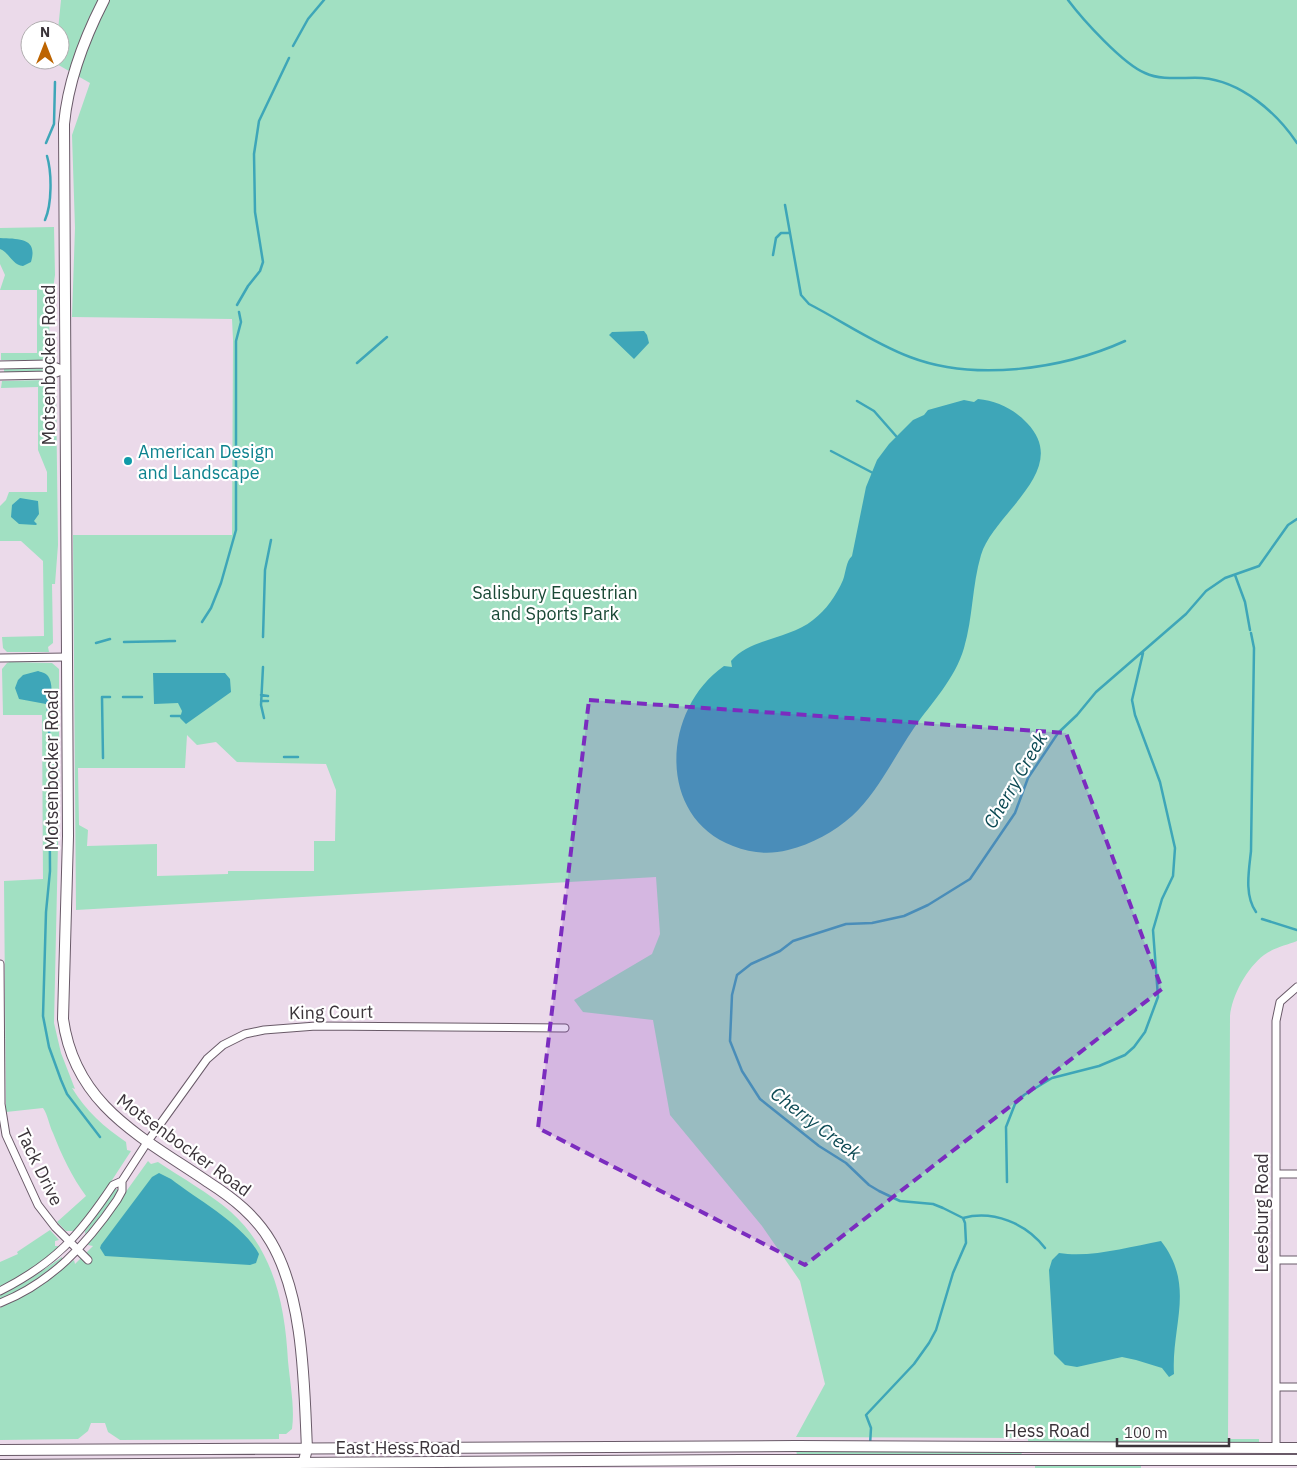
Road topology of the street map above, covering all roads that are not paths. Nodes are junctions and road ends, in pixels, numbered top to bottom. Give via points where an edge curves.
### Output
1 (104, 0) edge
2 (0, 365) edge
3 (64, 370) junction
4 (0, 376) edge
5 (0, 658) edge
6 (67, 658) junction
7 (0, 964) edge
8 (1297, 987) edge
9 (0, 992) edge
10 (565, 1028) dead end
11 (0, 1074) edge
12 (148, 1141) junction
13 (1276, 1174) junction
14 (1297, 1174) edge
15 (122, 1182) junction
16 (70, 1243) junction
17 (77, 1251) junction
18 (88, 1260) dead end
19 (1276, 1260) junction
20 (1297, 1260) edge
21 (0, 1292) edge
22 (0, 1303) edge
23 (1276, 1387) junction
24 (1297, 1387) edge
25 (796, 1446) joint
26 (1276, 1448) junction
27 (1297, 1448) edge
28 (307, 1449) junction
29 (0, 1450) edge
30 (796, 1459) joint
31 (1297, 1460) edge
32 (1278, 1464) edge
33 (0, 1465) edge
34 (302, 1466) edge
35 (316, 1466) edge

1 - 3 main road, Motsenbocker Road via 86,42 64,118
2 - 3 street via 49,364
3 - 4 street via 52,376
3 - 6 main road, Motsenbocker Road
5 - 6 street
6 - 12 main road, Motsenbocker Road via 64,1028 74,1063 91,1093 112,1115
7 - 9 street, Tack Drive
8 - 13 street, Leesburg Road via 1283,998 1276,1015
9 - 11 street, Tack Drive
10 - 12 street, King Court via 316,1026 245,1034 223,1045 207,1059
11 - 16 street, Tack Drive via 2,1118 15,1158 38,1205
12 - 15 street, King Court
12 - 28 main road, Motsenbocker Road via 240,1205 262,1228 281,1260 296,1308
13 - 14 street
13 - 19 street, Leesburg Road
15 - 16 street via 113,1185
15 - 17 street via 117,1200
16 - 17 street, Tack Drive
16 - 21 street via 43,1266
17 - 18 street, Tack Drive
17 - 22 street via 46,1278
19 - 20 street
19 - 23 street, Leesburg Road
23 - 24 street
23 - 26 street, Leesburg Road
25 - 26 main road, Hess Road
25 - 28 main road, East Hess Road
26 - 27 main road, Hess Road
26 - 32 main road
28 - 29 main road, East Hess Road
28 - 34 main road, Motsenbocker Road
28 - 35 main road, Motsenbocker Road
30 - 32 main road, Hess Road
30 - 35 main road, East Hess Road
31 - 32 main road, Hess Road
33 - 34 main road, East Hess Road
34 - 35 main road, East Hess Road

